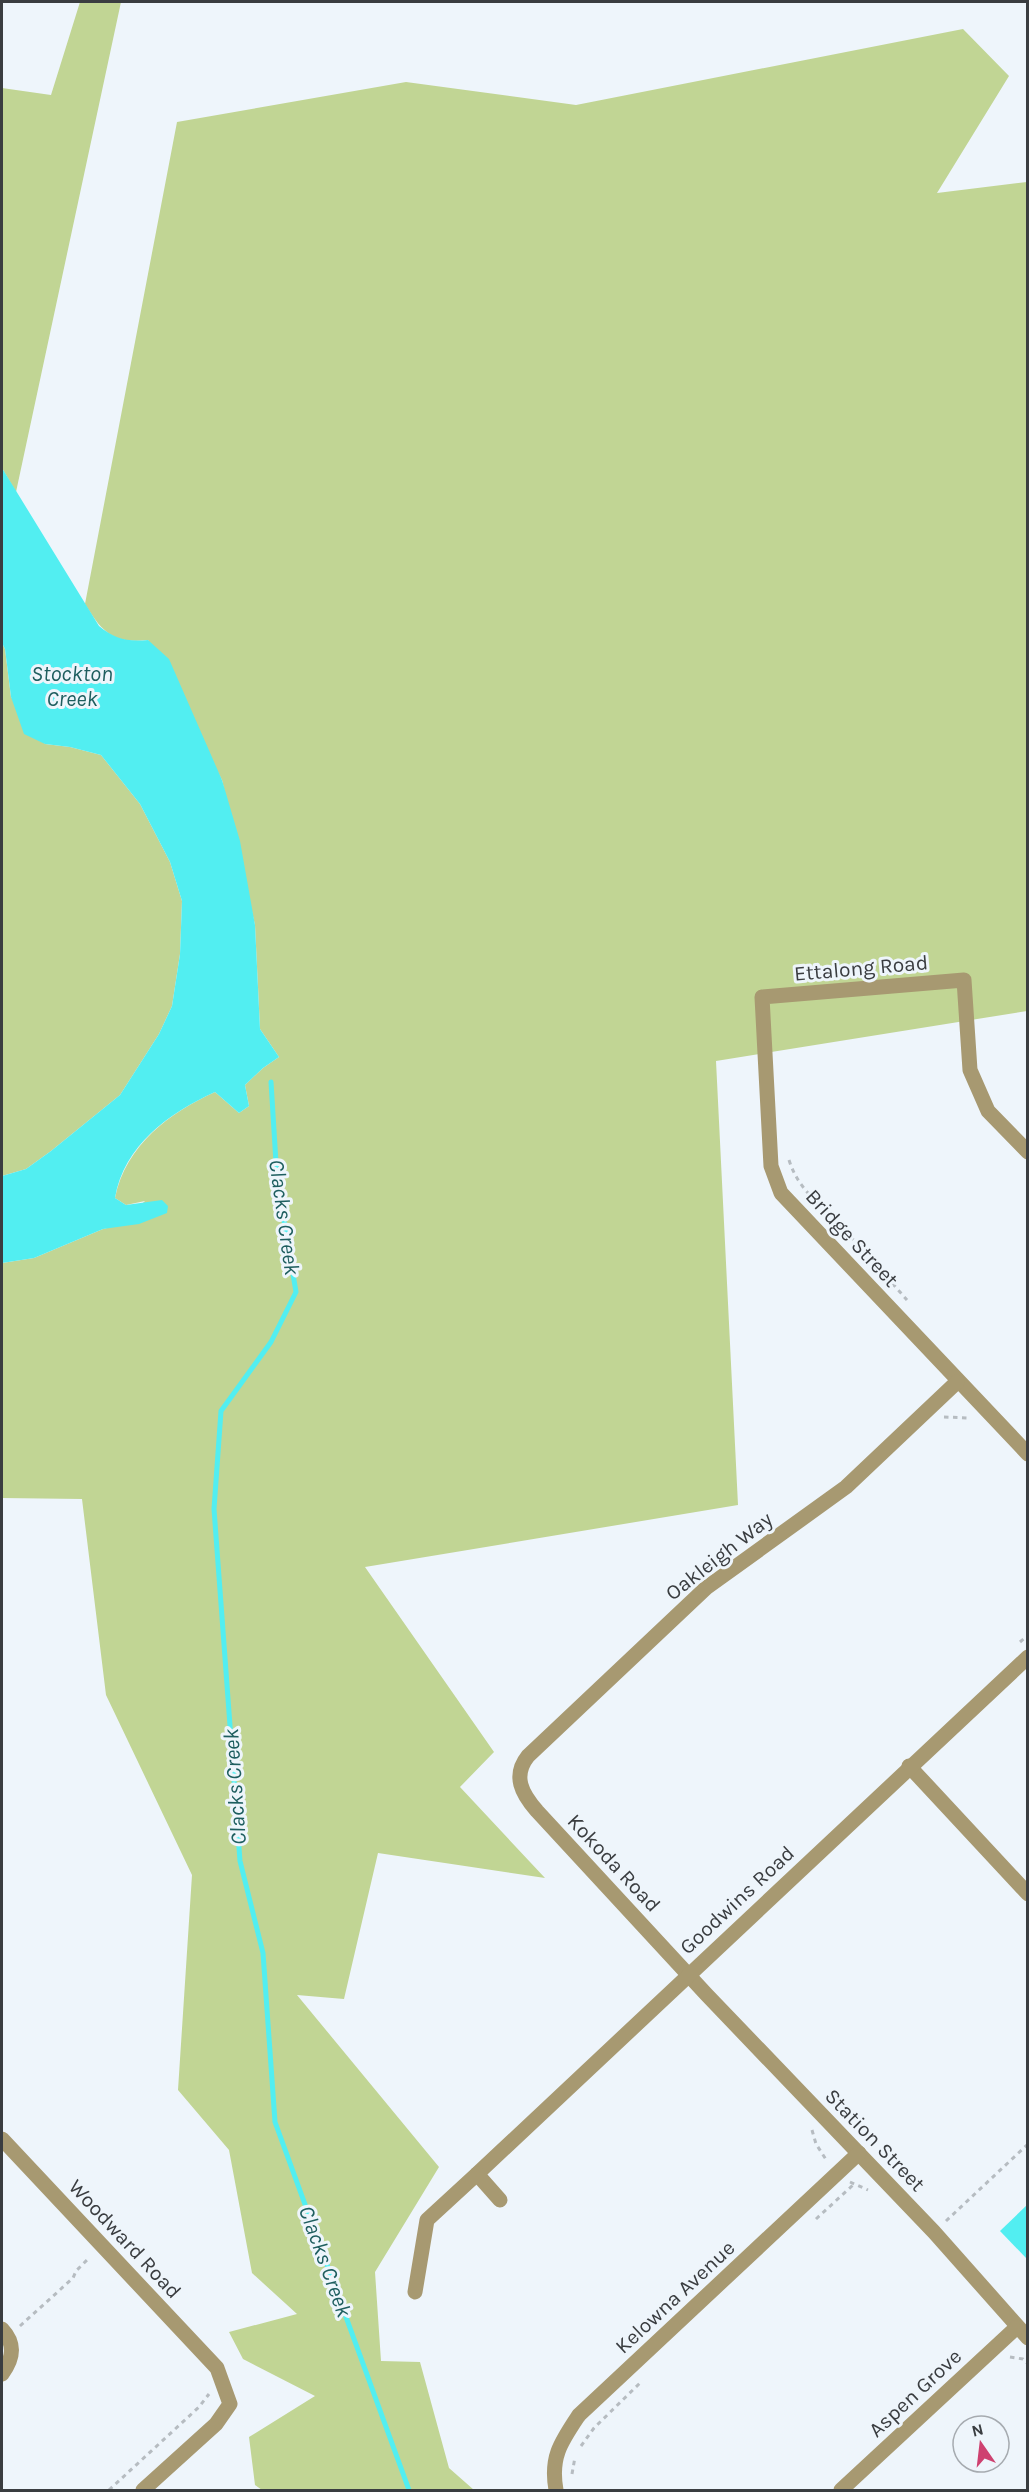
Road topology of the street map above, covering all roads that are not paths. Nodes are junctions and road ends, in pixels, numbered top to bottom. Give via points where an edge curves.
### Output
1 (762, 998) joint
2 (1028, 1152) edge
3 (957, 1382) junction
4 (1028, 1454) edge
5 (1028, 1657) edge
6 (909, 1766) junction
7 (520, 1775) joint
8 (1028, 1894) edge
9 (688, 1975) junction
10 (2, 2139) edge
11 (859, 2153) junction
12 (477, 2174) junction
13 (500, 2200) dead end
14 (415, 2292) dead end
15 (4, 2333) edge
16 (1022, 2333) edge
17 (2, 2374) edge
18 (143, 2490) edge
19 (556, 2490) edge
20 (841, 2490) edge

1 - 2 street, Ettalong Road via 964,980 970,1070 988,1111
1 - 3 street, Bridge Street via 771,1166 781,1193
3 - 4 street, Bridge Street
3 - 7 street, Oakleigh Way via 846,1487 706,1588 528,1756
5 - 6 street, Goodwins Road
6 - 8 street
6 - 9 street, Goodwins Road
7 - 9 street, Kokoda Road via 520,1787 531,1804
9 - 11 street, Station Street
9 - 12 street, Goodwins Road
10 - 18 street, Woodward Road via 217,2368 230,2404 216,2424
11 - 16 street, Station Street
11 - 19 street, Kelowna Avenue via 579,2415 561,2442 553,2472
12 - 13 street
12 - 14 street, Goodwins Road via 427,2220
15 - 17 street via 12,2359
16 - 20 street, Aspen Grove

